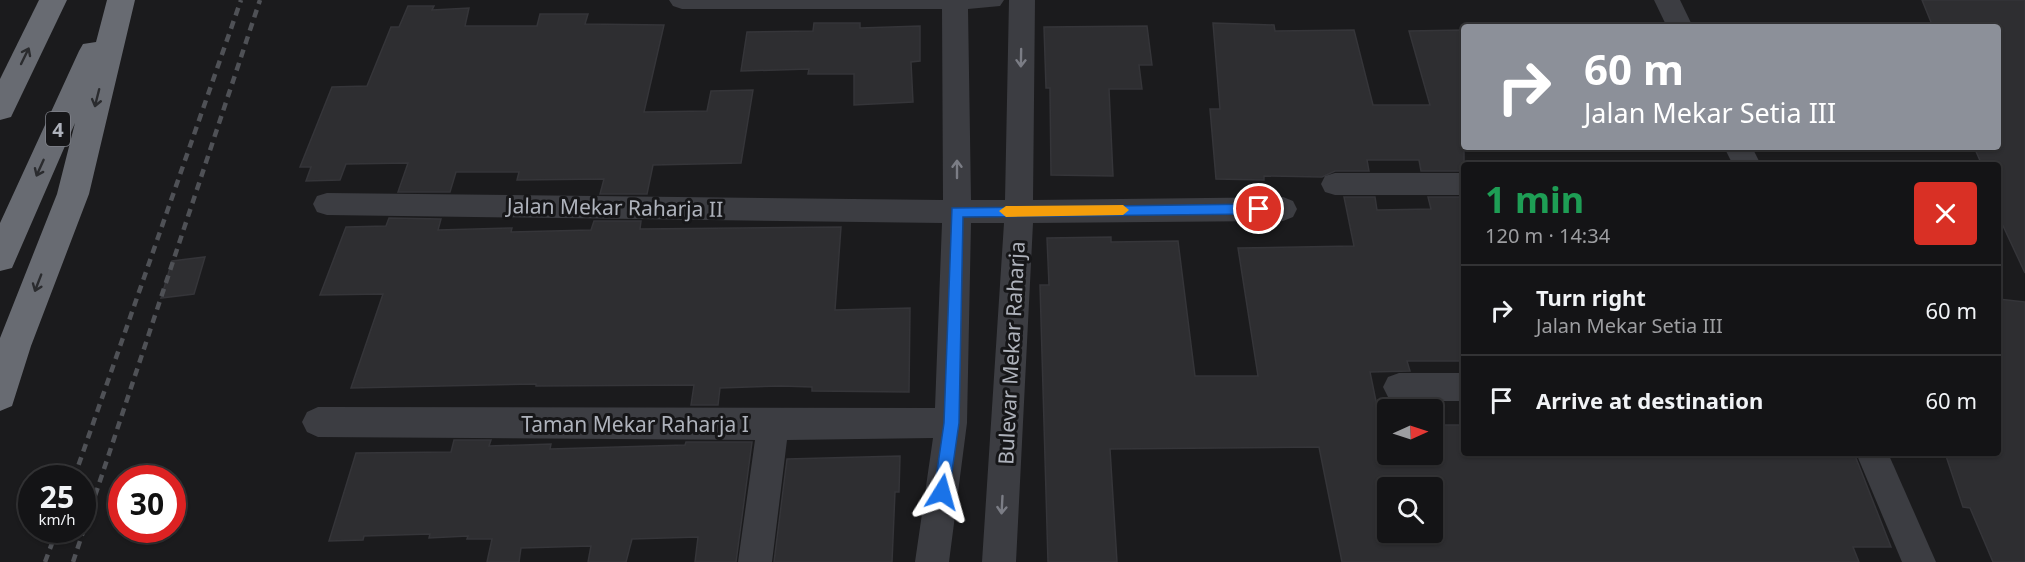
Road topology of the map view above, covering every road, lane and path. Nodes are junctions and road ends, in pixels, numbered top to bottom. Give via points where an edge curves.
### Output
1 (53, 0) edge
2 (116, 0) edge
3 (121, 0) edge
4 (682, 0) edge
5 (955, 0) edge
6 (991, 0) edge
7 (1022, 0) edge
8 (1667, 0) edge
9 (1679, 24) edge
10 (0, 109) edge
11 (1335, 184) dead end
12 (1461, 184) edge
13 (327, 204) dead end
14 (1283, 209) dead end
15 (1019, 211) junction
16 (957, 212) junction
17 (0, 258) edge
18 (1399, 387) dead end
19 (1461, 387) edge
20 (0, 395) edge
21 (318, 422) dead end
22 (951, 423) junction
23 (773, 425) junction
24 (1873, 456) edge
25 (755, 562) edge
26 (932, 562) edge
27 (999, 562) edge
28 (1918, 562) edge

10 -> 1 highway
2 -> 17 highway, 4
3 -> 20 highway via 73,194 14,346
4 - 5 street
5 - 6 street
16 -> 5 street
7 -> 15 street, Bulevar Mekar Raharja
8 - 9 street
11 - 12 street
13 - 16 street, Jalan Mekar Raharja II
14 - 15 street, Jalan Mekar Raharja II
15 - 16 street, Jalan Mekar Raharja II
15 -> 27 street, Bulevar Mekar Raharja
16 - 22 street
18 - 19 street
21 - 23 street, Taman Mekar Raharja I
22 - 23 street, Taman Mekar Raharja I
22 - 26 street
23 - 25 street
24 - 28 street

